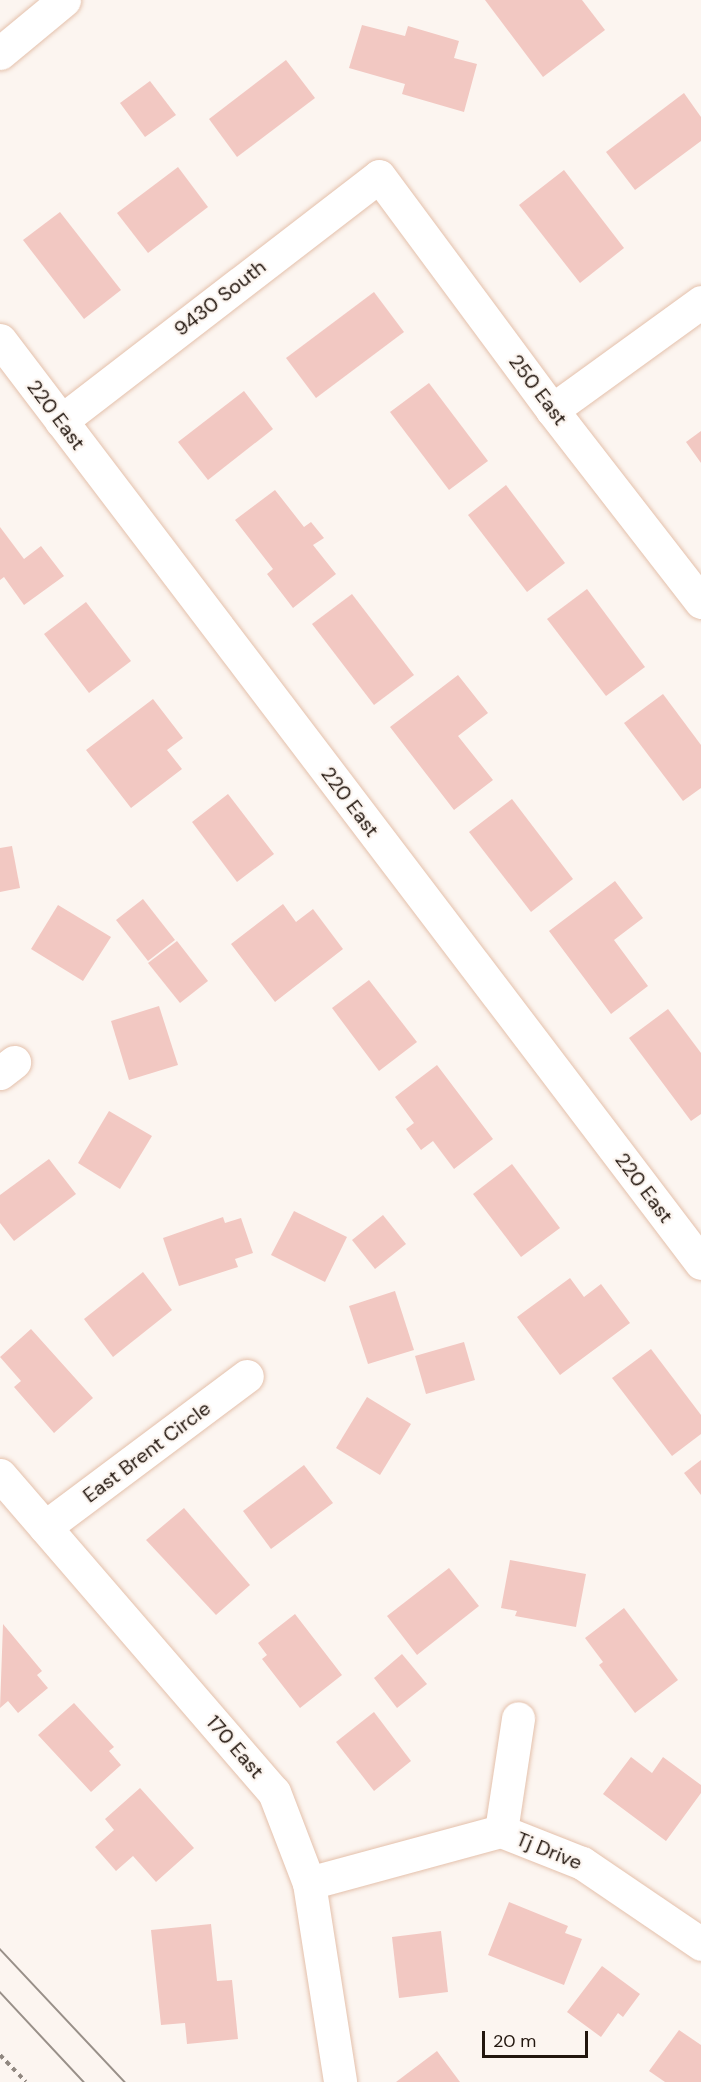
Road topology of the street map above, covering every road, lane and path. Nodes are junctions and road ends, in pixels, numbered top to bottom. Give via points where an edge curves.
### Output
1 (64, 0) edge
2 (0, 53) edge
3 (379, 176) joint
4 (701, 302) edge
5 (0, 340) edge
6 (552, 410) junction
7 (61, 421) junction
8 (701, 602) edge
9 (701, 1263) edge
10 (247, 1376) dead end
11 (0, 1475) edge
12 (45, 1527) junction
13 (518, 1718) dead end
14 (501, 1831) junction
15 (309, 1883) junction
16 (701, 1944) edge
17 (0, 2055) edge
18 (26, 2082) edge
19 (340, 2082) edge

1 - 2 street
3 - 6 street, 250 East
3 - 7 street, 9430 South
4 - 6 street
5 - 7 street, 220 East
6 - 8 street, 250 East
7 - 9 street, 220 East
10 - 12 street, East Brent Circle
11 - 12 street, 170 East
12 - 15 street, 170 East via 274,1792
13 - 14 street
14 - 15 street, Tj Drive
14 - 16 street, Tj Drive via 582,1863
15 - 19 street, 170 East
17 - 18 path

